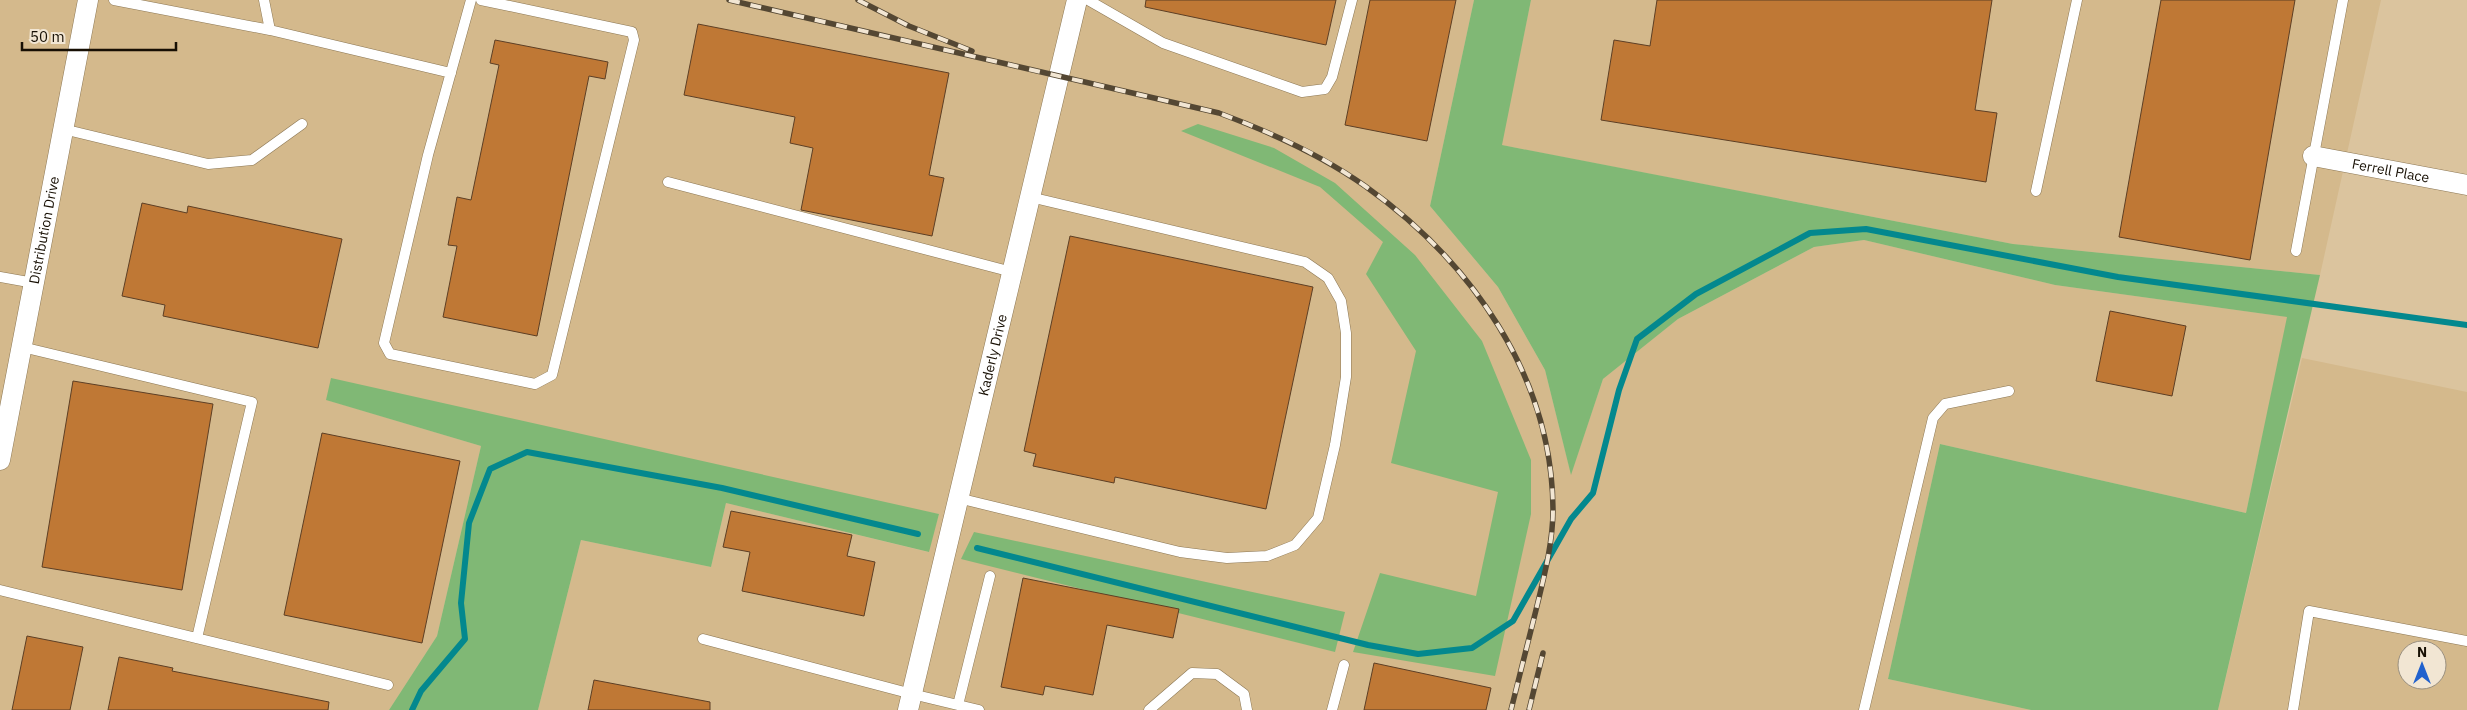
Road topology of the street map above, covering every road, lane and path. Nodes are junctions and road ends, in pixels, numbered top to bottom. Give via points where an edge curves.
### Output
1 (88, 0) edge
2 (114, 0) edge
3 (264, 0) edge
4 (471, 0) edge
5 (482, 0) edge
6 (1077, 0) edge
7 (1088, 0) edge
8 (1352, 0) edge
9 (2077, 0) edge
10 (2343, 0) edge
11 (270, 30) junction
12 (451, 73) junction
13 (302, 124) dead end
14 (63, 129) junction
15 (2313, 156) junction
16 (668, 182) dead end
17 (2467, 185) edge
18 (2036, 191) dead end
19 (1030, 197) junction
20 (2296, 251) dead end
21 (1012, 272) junction
22 (0, 277) edge
23 (34, 282) junction
24 (22, 346) junction
25 (7, 390) edge
26 (2009, 391) dead end
27 (0, 460) edge
28 (958, 498) junction
29 (990, 576) dead end
30 (0, 590) edge
31 (198, 638) junction
32 (703, 639) dead end
33 (2467, 641) edge
34 (1344, 665) dead end
35 (388, 685) dead end
36 (910, 702) edge
37 (958, 705) junction
38 (979, 710) edge
39 (1149, 710) edge
40 (1247, 710) edge
41 (1332, 710) edge
42 (1864, 710) edge
43 (2293, 710) edge

1 - 14 street, Distribution Drive
2 - 11 lane
3 - 11 lane
4 - 12 lane
5 - 12 lane via 632,32 634,40 552,375 535,384 390,354 384,343 428,155
6 - 19 street, Kaderly Drive
7 - 8 lane via 1163,43 1302,92 1325,89 1332,76
9 - 18 lane
10 - 15 lane
11 - 12 lane
13 - 14 lane via 252,160 208,164
14 - 23 street, Distribution Drive
15 - 17 street, Ferrell Place
15 - 20 lane
16 - 21 lane
19 - 21 street, Kaderly Drive
19 - 28 lane via 1305,262 1328,278 1341,300 1346,333 1346,377 1318,518 1294,545 1267,556 1228,558 1180,552
21 - 28 street, Kaderly Drive
22 - 23 lane
23 - 24 street, Distribution Drive
24 - 25 street, Distribution Drive
24 - 31 lane via 252,402
25 - 27 street, Distribution Drive
26 - 42 lane via 1945,404 1933,418
28 - 36 street, Kaderly Drive
29 - 37 lane
30 - 31 lane
31 - 35 lane
32 - 36 lane
33 - 43 lane via 2309,611
34 - 41 lane
36 - 37 lane
37 - 38 lane
39 - 40 lane via 1192,673 1218,674 1244,694

